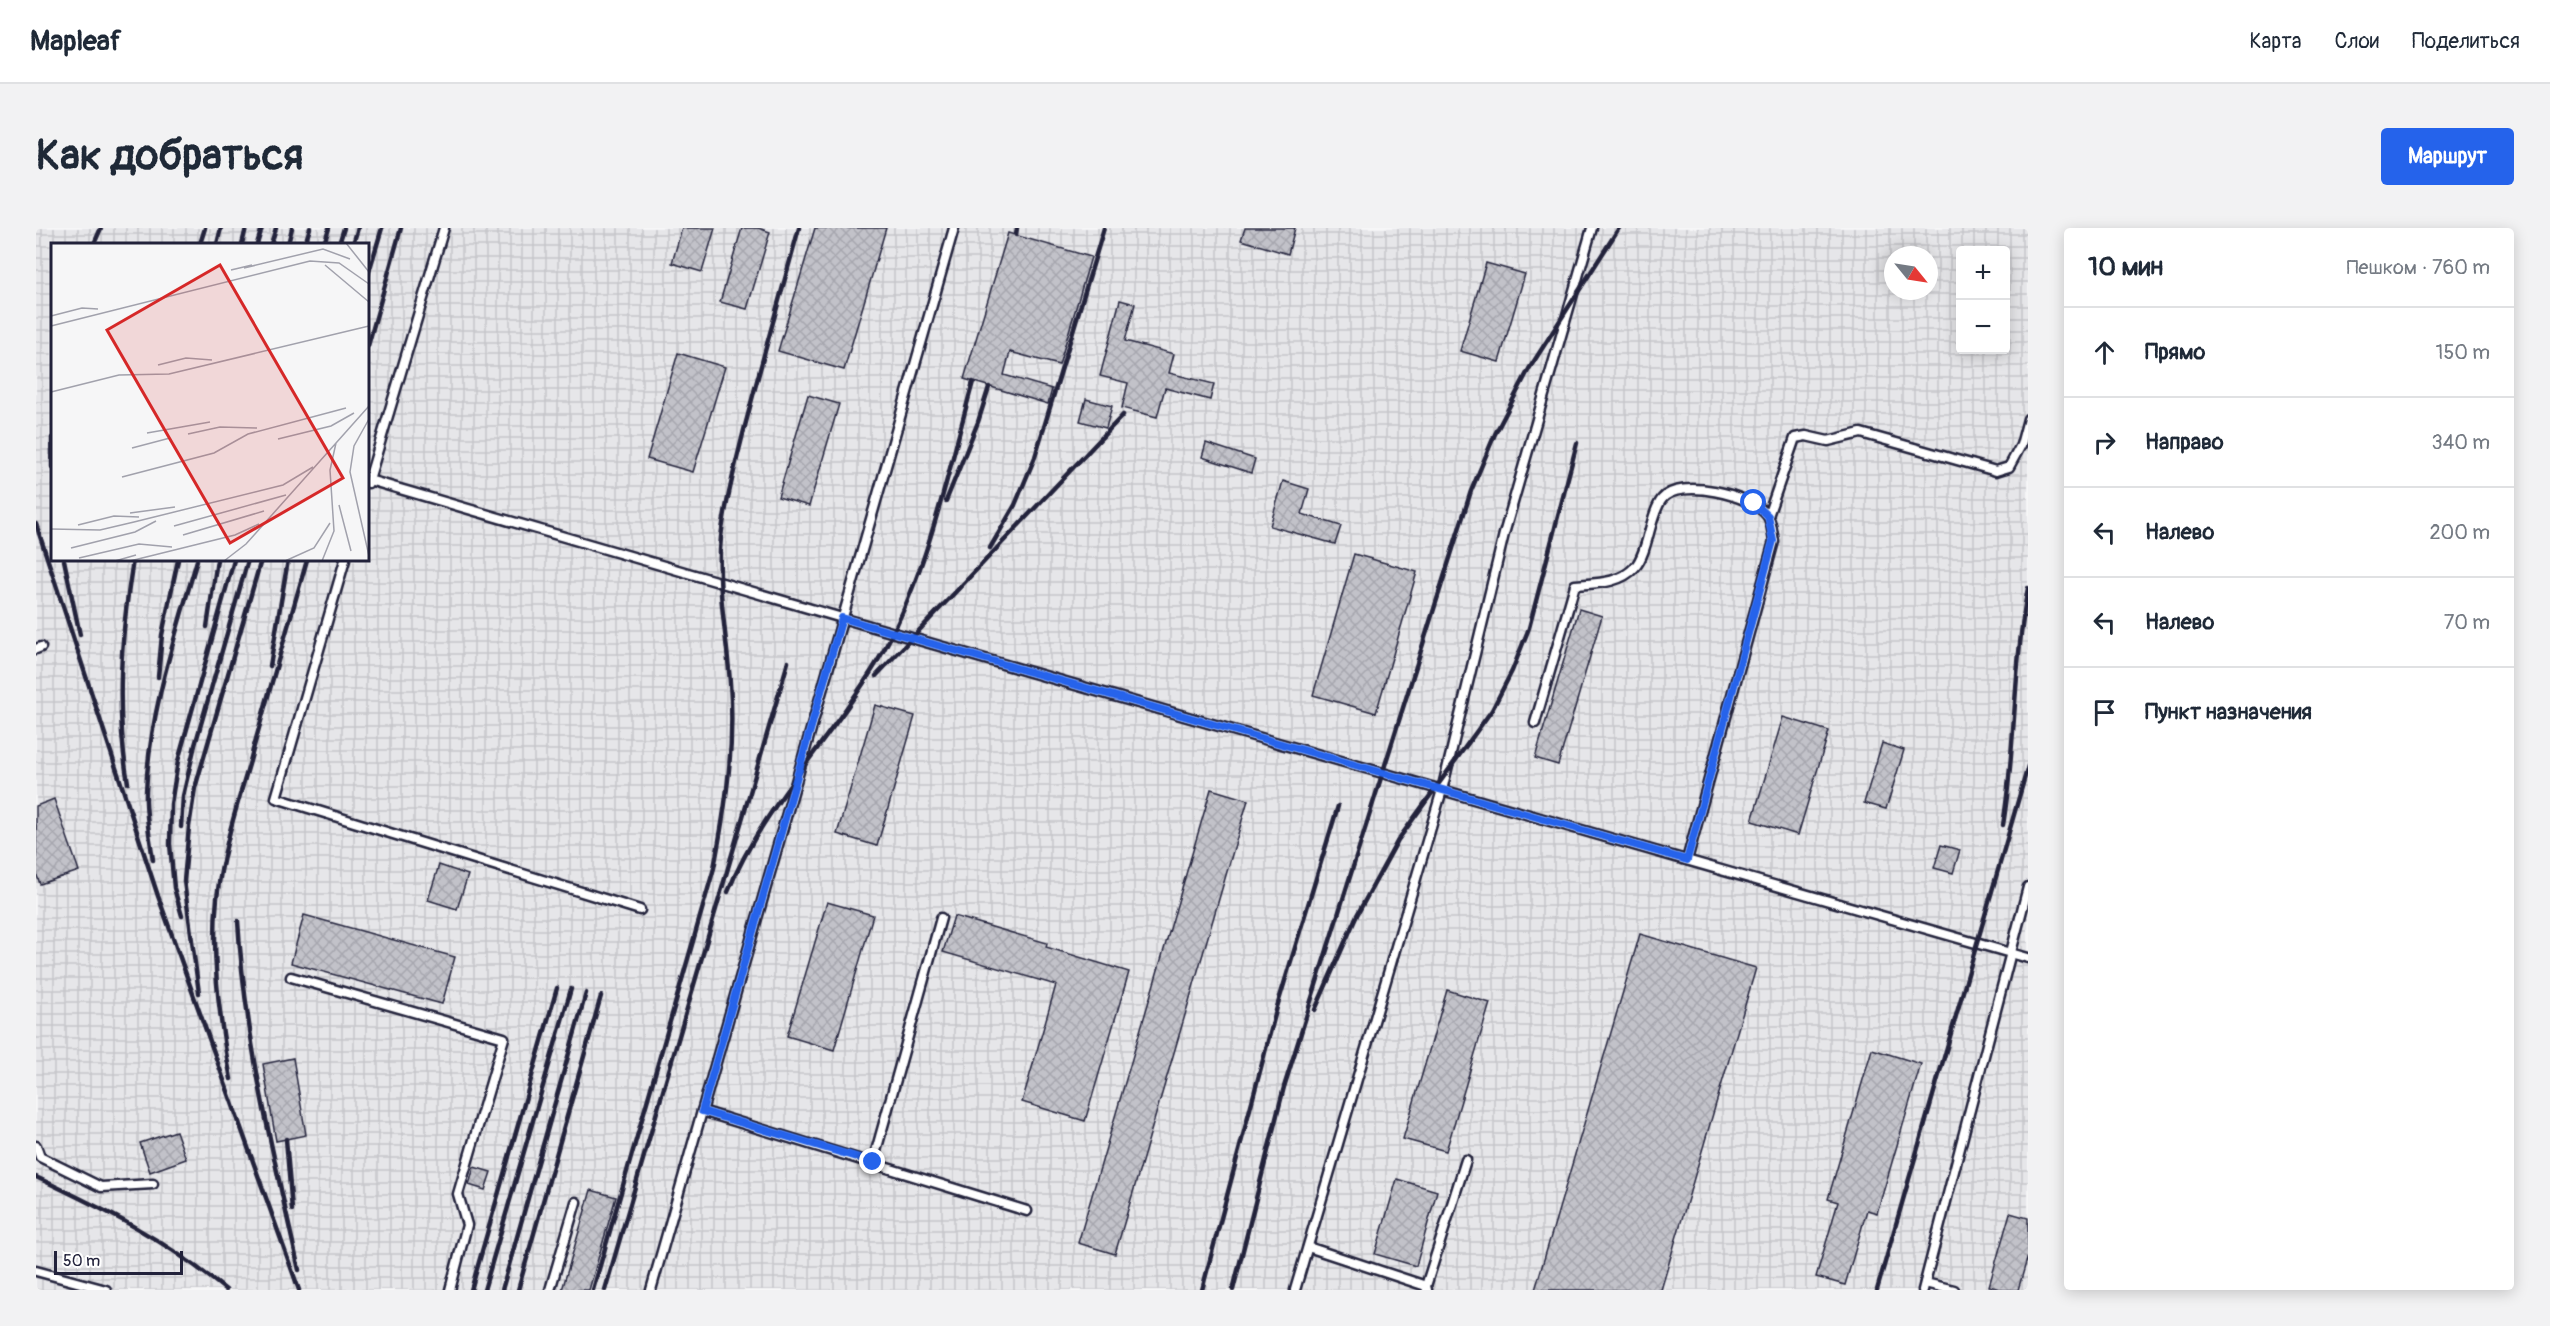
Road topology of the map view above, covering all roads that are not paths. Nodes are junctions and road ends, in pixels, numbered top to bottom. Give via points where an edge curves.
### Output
1 (444, 228) edge
2 (954, 228) edge
3 (1592, 228) edge
4 (2028, 419) edge
5 (369, 479) edge
6 (369, 482) edge
7 (1768, 516) junction
8 (345, 561) edge
9 (842, 618) junction
10 (1535, 723) dead end
11 (1442, 790) junction
12 (1687, 860) junction
13 (2028, 887) edge
14 (640, 910) dead end
15 (941, 918) dead end
16 (2009, 953) junction
17 (2028, 958) edge
18 (291, 977) dead end
19 (702, 1111) junction
20 (36, 1146) edge
21 (1466, 1160) dead end
22 (873, 1162) junction
23 (153, 1184) dead end
24 (576, 1202) dead end
25 (1027, 1211) dead end
26 (1308, 1247) junction
27 (36, 1271) edge
28 (1924, 1286) edge
29 (1427, 1288) edge
30 (106, 1290) edge
31 (450, 1290) edge
32 (550, 1290) edge
33 (651, 1290) edge
34 (1296, 1290) edge
35 (1954, 1290) edge

1 - 5 lane
2 - 9 lane
3 - 11 lane via 1504,534
4 - 7 lane via 2021,445 2009,467 1996,471 1861,433 1828,441 1795,438
6 - 9 lane
7 - 10 lane via 1754,503 1700,488 1675,490 1661,499 1636,566 1618,580 1575,585
7 - 12 lane via 1773,541
8 - 14 lane via 276,798
9 - 11 lane
9 - 19 lane
11 - 12 lane
11 - 26 lane
12 - 16 lane
13 - 16 lane
15 - 22 lane
16 - 17 lane
16 - 28 lane
18 - 31 lane via 504,1038 458,1194 467,1225
19 - 22 lane
19 - 33 lane
20 - 23 lane via 40,1157 101,1187
21 - 29 lane
22 - 25 lane
24 - 32 lane
26 - 29 lane
26 - 34 lane
27 - 30 lane
28 - 35 lane

